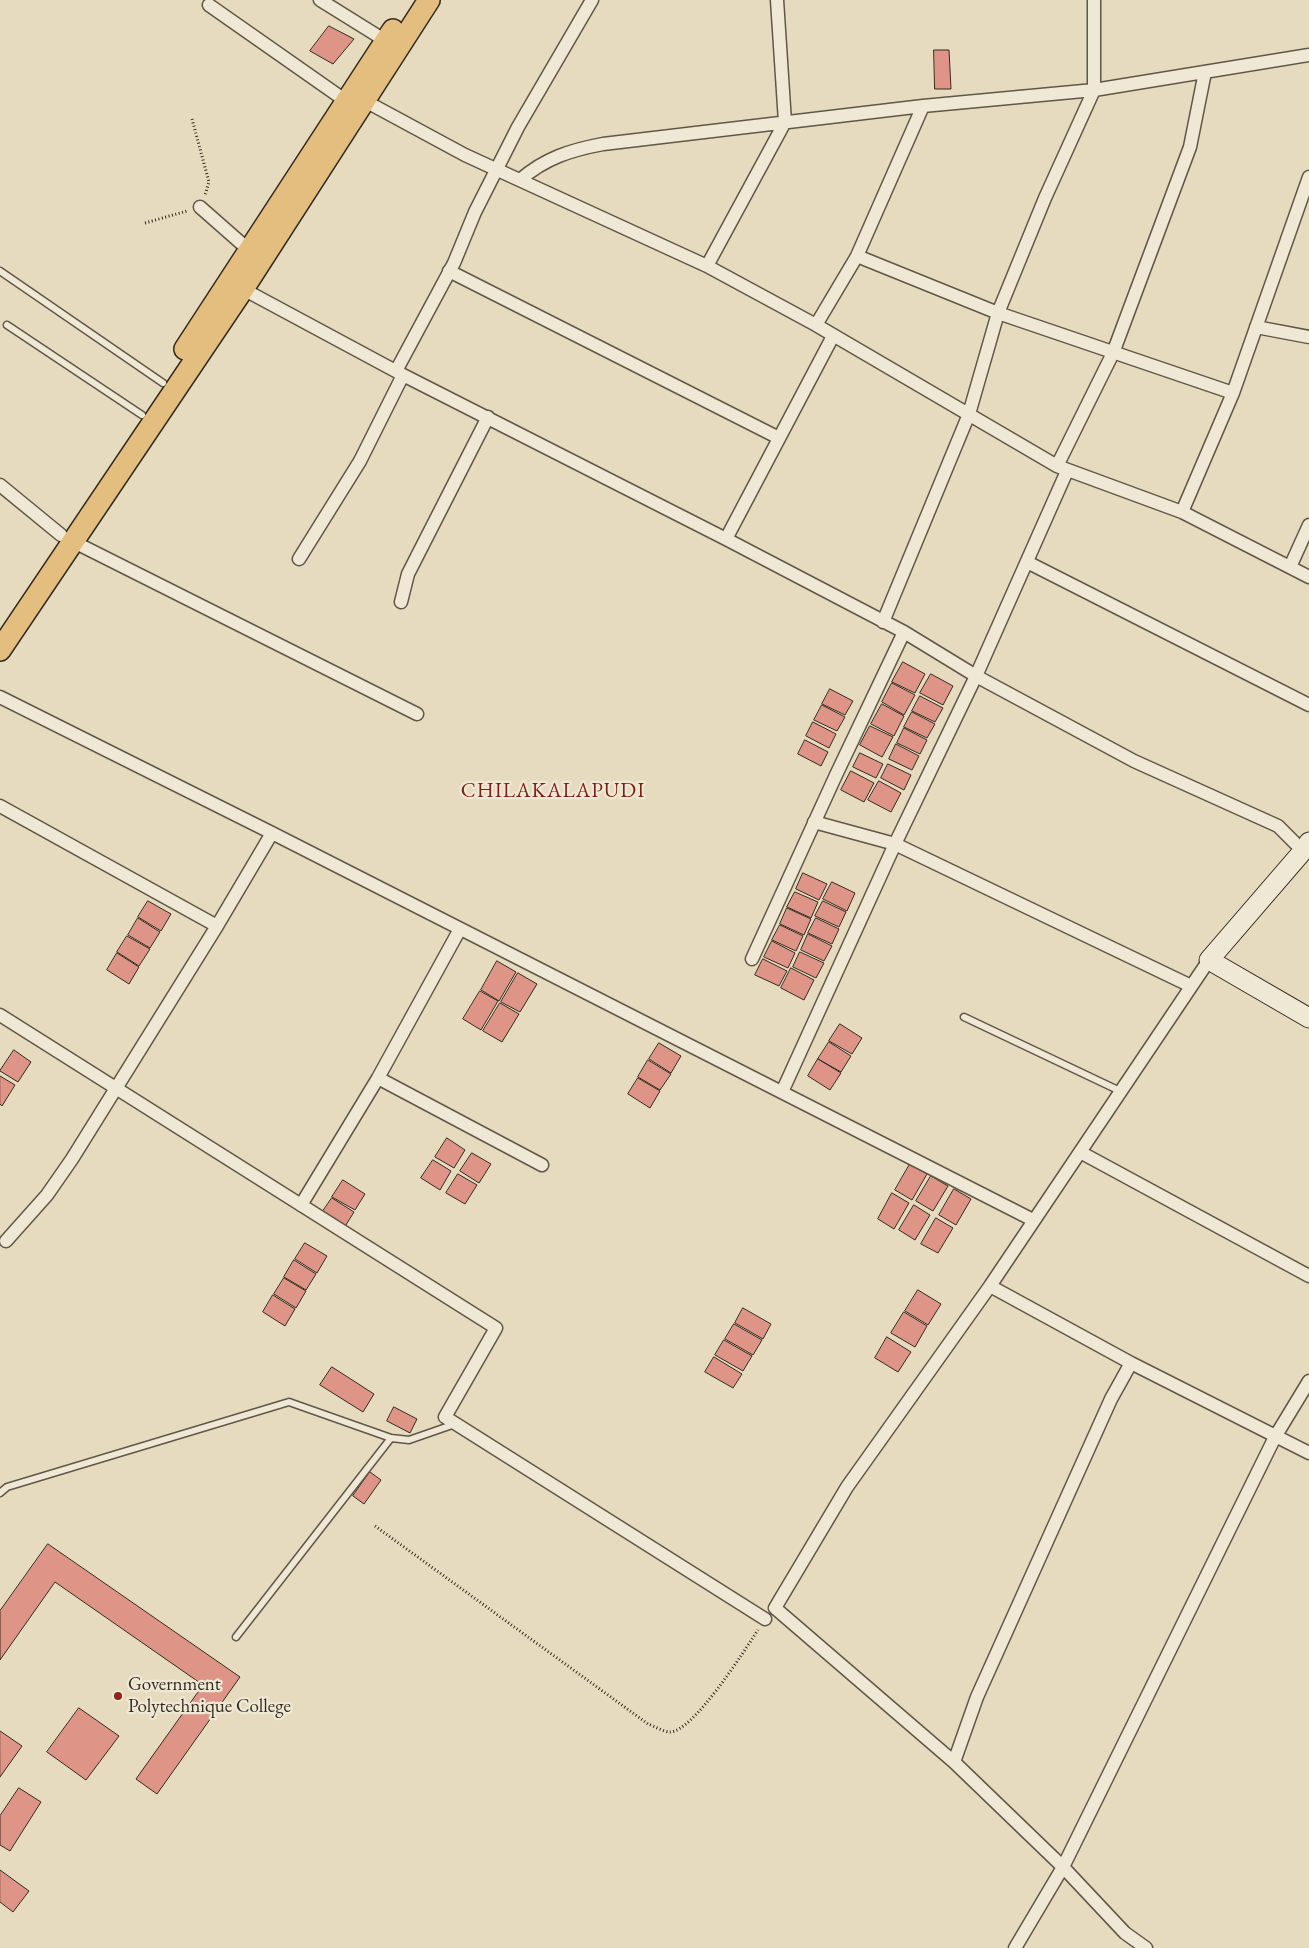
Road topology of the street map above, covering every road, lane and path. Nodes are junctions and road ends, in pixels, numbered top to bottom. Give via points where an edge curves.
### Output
1 (320, 0) edge
2 (414, 0) edge
3 (429, 0) edge
4 (592, 0) edge
5 (777, 0) edge
6 (1094, 0) edge
7 (209, 5) dead end
8 (386, 41) junction
9 (1309, 55) edge
10 (1205, 72) junction
11 (1094, 90) junction
12 (356, 101) junction
13 (922, 106) junction
14 (192, 119) dead end
15 (785, 122) junction
16 (496, 169) junction
17 (1309, 177) edge
18 (520, 180) junction
19 (200, 207) junction
20 (1304, 208) edge
21 (144, 222) dead end
22 (250, 251) junction
23 (858, 256) junction
24 (707, 266) junction
25 (0, 271) edge
26 (449, 271) junction
27 (243, 289) junction
28 (998, 313) junction
29 (7, 325) dead end
30 (816, 325) junction
31 (1256, 327) junction
32 (833, 336) junction
33 (1309, 337) edge
34 (1113, 353) junction
35 (400, 373) junction
36 (163, 382) junction
37 (1233, 393) junction
38 (969, 414) junction
39 (142, 416) junction
40 (488, 417) junction
41 (779, 438) junction
42 (1062, 469) junction
43 (0, 485) edge
44 (1182, 512) junction
45 (1309, 525) edge
46 (67, 539) junction
47 (726, 539) junction
48 (300, 559) dead end
49 (1027, 562) junction
50 (1290, 566) junction
51 (1309, 577) edge
52 (401, 602) dead end
53 (883, 622) junction
54 (0, 626) edge
55 (904, 632) junction
56 (0, 650) edge
57 (976, 676) junction
58 (0, 697) edge
59 (1309, 705) edge
60 (416, 714) dead end
61 (0, 806) edge
62 (814, 822) junction
63 (272, 833) junction
64 (895, 844) junction
65 (1306, 846) edge
66 (217, 926) junction
67 (460, 929) junction
68 (752, 959) dead end
69 (1209, 960) junction
70 (1191, 986) junction
71 (0, 1015) edge
72 (964, 1017) dead end
73 (1309, 1018) edge
74 (378, 1078) junction
75 (116, 1088) junction
76 (1120, 1091) junction
77 (782, 1092) junction
78 (1080, 1152) junction
79 (542, 1165) dead end
80 (301, 1205) junction
81 (1033, 1220) junction
82 (6, 1241) dead end
83 (1309, 1276) edge
84 (990, 1286) junction
85 (1131, 1363) junction
86 (1309, 1381) edge
87 (455, 1424) junction
88 (1275, 1436) junction
89 (391, 1438) junction
90 (1309, 1453) edge
91 (0, 1493) edge
92 (375, 1526) dead end
93 (765, 1619) joint
94 (236, 1636) dead end
95 (954, 1762) junction
96 (1063, 1867) junction
97 (1015, 1948) edge
98 (1146, 1948) edge

1 - 8 street
2 - 8 main road
3 - 12 main road
4 - 16 street
5 - 15 street
6 - 11 street
7 - 12 street
8 - 12 main road
9 - 10 street
10 - 11 street
10 - 34 street via 1190,147
11 - 13 street
11 - 28 street
12 - 16 street
12 - 22 main road
12 - 27 main road
13 - 15 street
13 - 23 street
14 - 19 path via 209,182
15 - 18 street via 584,148 554,157 534,167
15 - 24 street
16 - 18 street
16 - 26 street
17 - 20 street
18 - 24 street
19 - 21 path
19 - 22 street
20 - 31 street
22 - 27 street
22 - 36 main road
23 - 28 street
23 - 30 street
24 - 30 street
25 - 36 lane
26 - 35 street
26 - 41 street
27 - 35 street
27 - 46 main road
28 - 34 street
28 - 38 street
29 - 39 lane
30 - 32 street
31 - 33 street
31 - 37 street
32 - 38 street
32 - 41 street
34 - 37 street
34 - 42 street
35 - 40 street
35 - 48 street via 360,461
36 - 39 main road
37 - 44 street
38 - 42 street
38 - 53 street
39 - 46 main road
40 - 47 street
40 - 52 street via 408,574
41 - 47 street
42 - 44 street
42 - 49 street
43 - 46 street
44 - 50 street
45 - 50 street
46 - 54 main road
46 - 56 main road
46 - 60 street
47 - 53 street
49 - 57 street
49 - 59 street
50 - 51 street
53 - 55 street
55 - 57 street
55 - 62 street
57 - 64 street
57 - 65 street via 1134,761 1278,826
58 - 63 street
61 - 66 street
62 - 64 street
62 - 68 street
63 - 66 street
63 - 67 street
64 - 70 street
64 - 77 street
65 - 69 street
66 - 75 street
67 - 74 street
67 - 77 street
69 - 70 street
69 - 73 street
70 - 76 street
71 - 75 street
72 - 76 lane
74 - 79 street
74 - 80 street
75 - 80 street
75 - 82 street via 46,1195
76 - 78 street
77 - 81 street
78 - 81 street
78 - 83 street
80 - 87 street via 496,1328 445,1417
81 - 84 street
84 - 85 street
84 - 95 street via 847,1487 775,1608
85 - 88 street
85 - 95 street via 1111,1400 977,1697
86 - 88 street
87 - 89 lane via 409,1440
87 - 93 street
88 - 90 street
88 - 96 street
89 - 91 lane via 289,1402 7,1487
89 - 94 lane
92 - 93 path via 648,1724 670,1732 685,1726 702,1707
95 - 96 street
96 - 97 street
96 - 98 street via 1125,1933

